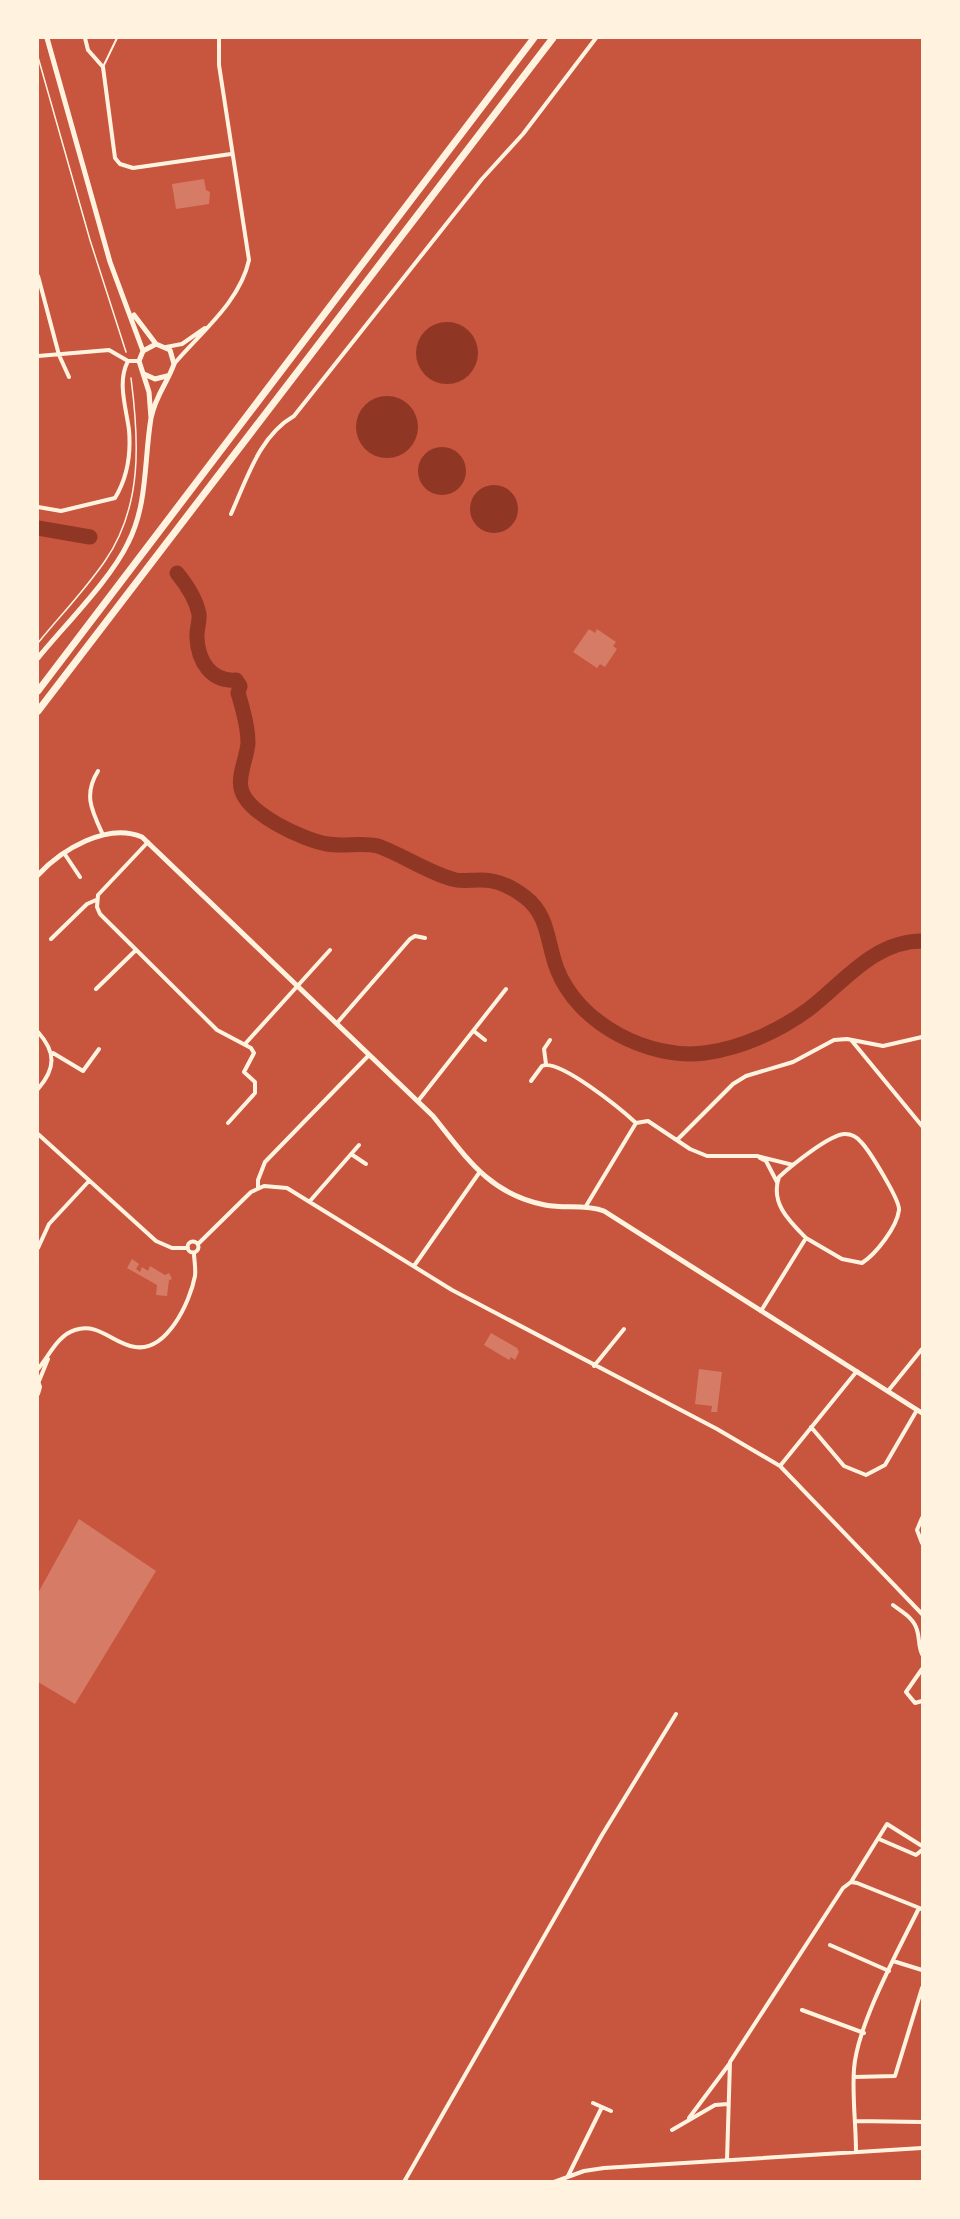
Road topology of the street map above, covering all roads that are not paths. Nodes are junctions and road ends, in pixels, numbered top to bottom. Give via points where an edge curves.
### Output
1 (47, 38) edge
2 (85, 38) edge
3 (117, 38) edge
4 (219, 38) edge
5 (534, 38) edge
6 (553, 38) edge
7 (596, 38) edge
8 (104, 67) junction
9 (231, 154) junction
10 (38, 276) edge
11 (129, 309) junction
12 (210, 324) junction
13 (156, 344) junction
14 (166, 347) junction
15 (143, 351) junction
16 (59, 355) junction
17 (38, 356) edge
18 (128, 361) junction
19 (139, 362) junction
20 (174, 364) junction
21 (144, 374) junction
22 (167, 376) junction
23 (69, 377) dead end
24 (151, 418) junction
25 (38, 507) edge
26 (231, 514) dead end
27 (38, 658) edge
28 (38, 691) edge
29 (38, 711) edge
30 (98, 771) dead end
31 (103, 836) junction
32 (149, 842) junction
33 (63, 852) junction
34 (38, 875) edge
35 (80, 877) dead end
36 (96, 900) junction
37 (425, 938) dead end
38 (51, 939) dead end
39 (136, 950) junction
40 (330, 950) dead end
41 (298, 986) junction
42 (96, 989) dead end
43 (506, 989) dead end
44 (337, 1023) junction
45 (38, 1032) edge
46 (475, 1032) junction
47 (922, 1037) edge
48 (851, 1039) junction
49 (485, 1040) dead end
50 (550, 1040) dead end
51 (245, 1044) junction
52 (99, 1049) dead end
53 (52, 1053) junction
54 (369, 1055) junction
55 (546, 1064) junction
56 (531, 1082) dead end
57 (38, 1089) edge
58 (418, 1101) junction
59 (228, 1123) dead end
60 (636, 1123) junction
61 (922, 1126) edge
62 (38, 1134) edge
63 (676, 1140) junction
64 (359, 1145) dead end
65 (351, 1154) junction
66 (757, 1156) junction
67 (366, 1164) dead end
68 (793, 1165) junction
69 (479, 1173) junction
70 (89, 1181) junction
71 (777, 1182) junction
72 (258, 1188) junction
73 (310, 1201) junction
74 (586, 1206) junction
75 (806, 1238) junction
76 (198, 1244) junction
77 (38, 1248) edge
78 (188, 1248) junction
79 (194, 1253) junction
80 (414, 1266) junction
81 (761, 1311) junction
82 (624, 1329) dead end
83 (922, 1349) edge
84 (49, 1355) junction
85 (594, 1366) junction
86 (38, 1369) edge
87 (857, 1371) junction
88 (38, 1380) edge
89 (888, 1391) junction
90 (38, 1394) edge
91 (920, 1411) edge
92 (811, 1427) junction
93 (780, 1466) junction
94 (922, 1518) edge
95 (922, 1543) edge
96 (893, 1605) dead end
97 (922, 1614) edge
98 (922, 1654) edge
99 (922, 1669) edge
100 (922, 1701) edge
101 (676, 1714) dead end
102 (879, 1839) junction
103 (922, 1848) edge
104 (851, 1882) junction
105 (921, 1908) edge
106 (830, 1945) dead end
107 (893, 1961) junction
108 (922, 1970) edge
109 (889, 1971) junction
110 (922, 1988) edge
111 (802, 2010) dead end
112 (864, 2033) junction
113 (730, 2062) junction
114 (854, 2077) junction
115 (593, 2103) dead end
116 (728, 2104) junction
117 (602, 2107) junction
118 (610, 2111) dead end
119 (689, 2118) junction
120 (856, 2121) junction
121 (922, 2122) edge
122 (672, 2130) dead end
123 (922, 2148) edge
124 (856, 2152) junction
125 (727, 2160) junction
126 (568, 2176) junction
127 (404, 2181) edge
128 (554, 2181) edge

1 - 11 main road via 110,262
2 - 8 street via 88,50
3 - 8 lane
4 - 9 street
5 - 28 highway
6 - 29 highway
7 - 26 street via 294,416 268,440
8 - 9 street via 115,158 120,164 133,168
9 - 12 street via 249,260 242,282
10 - 16 street
11 - 13 main road
11 - 15 main road
12 - 14 street via 182,344
12 - 20 street
13 - 14 main road
13 - 15 main road
14 - 20 main road via 173,354
15 - 19 main road
16 - 17 street
16 - 18 street via 109,350
16 - 23 street
18 - 19 street
18 - 25 street via 122,379 129,444 126,470 115,498 61,511
19 - 21 main road
20 - 22 main road
21 - 22 main road via 155,379
21 - 24 main road
22 - 24 main road
24 - 27 main road via 141,506 128,543
30 - 31 street via 88,797
31 - 32 main road via 127,832
31 - 33 main road
32 - 36 street
32 - 41 main road
33 - 34 main road
33 - 35 street
36 - 38 street
36 - 39 street via 100,914
37 - 44 street via 410,939
39 - 42 street
39 - 51 street via 217,1030
40 - 41 street
41 - 44 main road
41 - 51 street
43 - 46 street
44 - 54 main road
45 - 53 street
46 - 49 street
46 - 58 street
47 - 48 street via 884,1046
48 - 61 street
48 - 63 street via 834,1040 793,1062 740,1079
50 - 55 street via 543,1054
51 - 59 street via 254,1053 244,1072 255,1082 256,1089
52 - 53 street via 82,1071
53 - 57 street via 49,1073
54 - 58 main road
54 - 72 street via 265,1162
55 - 56 street
55 - 60 street via 603,1095
58 - 69 main road
60 - 63 street via 648,1121
60 - 74 street
62 - 70 street
63 - 66 street via 707,1156
64 - 65 street
65 - 67 street
65 - 73 street
66 - 68 street
66 - 71 street via 766,1161
68 - 71 street
68 - 75 street via 836,1135 850,1135 863,1144 899,1206 893,1225 870,1258 862,1263 842,1259
69 - 74 main road via 500,1187 542,1204
69 - 80 street
70 - 77 street via 49,1224
70 - 78 street via 156,1241 172,1248
71 - 75 street via 781,1208
72 - 73 street via 279,1186
72 - 76 street
73 - 80 street
74 - 81 main road via 604,1211
75 - 81 street
76 - 78 street via 192,1242
76 - 79 street
78 - 79 street
79 - 84 street via 192,1284 171,1328 156,1344 133,1347 98,1329 85,1327 68,1333
80 - 85 street
81 - 87 main road
82 - 85 street
83 - 89 street
84 - 86 street
84 - 88 street
85 - 93 street
87 - 89 main road
87 - 92 street
88 - 90 street
89 - 91 main road
91 - 92 street via 885,1465 866,1475 844,1466
92 - 93 street
93 - 97 street
94 - 95 street via 917,1530
96 - 98 street via 916,1626
99 - 100 street via 906,1692 915,1703
101 - 127 street via 602,1835
102 - 103 street via 916,1854
102 - 103 street via 889,1824
102 - 104 street
104 - 105 street
104 - 113 street via 843,1888
105 - 107 street
106 - 109 street
107 - 108 street
107 - 109 street
109 - 112 street
110 - 114 street via 895,2076
111 - 112 street
112 - 114 street via 856,2054
113 - 116 street
113 - 119 street
114 - 120 street
115 - 117 street
116 - 119 street via 715,2105
116 - 125 street
117 - 118 street
117 - 126 street
119 - 122 street
120 - 121 street
120 - 124 street
123 - 124 street
124 - 125 street
125 - 126 street via 604,2168
126 - 128 street

